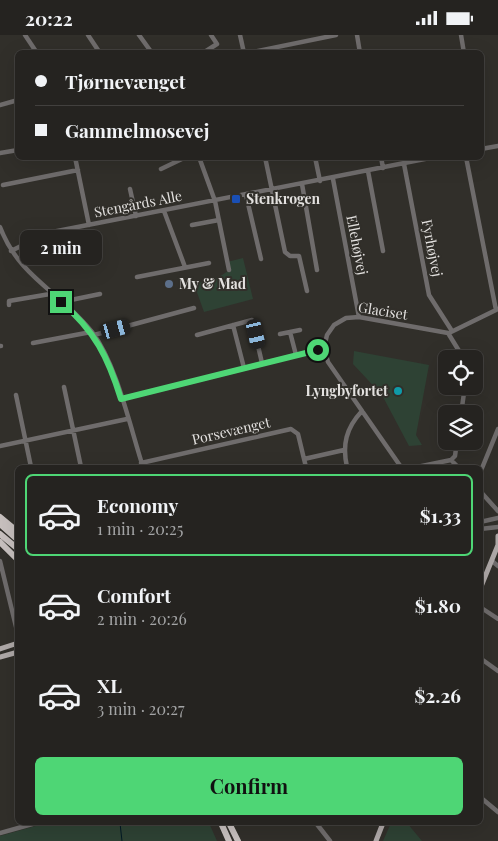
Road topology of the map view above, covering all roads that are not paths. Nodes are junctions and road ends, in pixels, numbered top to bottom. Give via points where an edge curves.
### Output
1 (25, 35) edge
2 (88, 35) edge
3 (139, 35) edge
4 (211, 35) edge
5 (240, 35) edge
6 (336, 35) edge
7 (357, 35) edge
8 (461, 35) edge
9 (35, 50) edge
10 (98, 50) edge
11 (150, 50) edge
12 (208, 50) edge
13 (245, 50) edge
14 (261, 50) edge
15 (360, 50) edge
16 (464, 50) edge
17 (15, 101) edge
18 (0, 105) edge
19 (498, 146) edge
20 (484, 148) edge
21 (15, 150) edge
22 (0, 153) edge
23 (76, 160) edge
24 (180, 160) edge
25 (200, 160) edge
26 (266, 160) edge
27 (316, 160) edge
28 (382, 160) edge
29 (416, 160) edge
30 (467, 160) edge
31 (404, 164) junction
32 (383, 168) junction
33 (161, 169) dead end
34 (78, 170) junction
35 (368, 171) junction
36 (333, 179) junction
37 (320, 181) junction
38 (2, 185) dead end
39 (302, 185) junction
40 (130, 189) dead end
41 (271, 190) junction
42 (246, 195) junction
43 (215, 201) junction
44 (164, 211) junction
45 (136, 217) junction
46 (219, 220) junction
47 (89, 225) junction
48 (192, 225) dead end
49 (0, 228) edge
50 (12, 251) junction
51 (383, 251) dead end
52 (261, 259) dead end
53 (208, 263) dead end
54 (185, 267) junction
55 (229, 270) dead end
56 (317, 270) dead end
57 (136, 277) dead end
58 (307, 291) dead end
59 (50, 293) junction
60 (100, 295) dead end
61 (61, 302) junction
62 (9, 305) dead end
63 (194, 308) dead end
64 (497, 309) edge
65 (359, 317) junction
66 (233, 325) junction
67 (300, 330) dead end
68 (290, 332) junction
69 (450, 332) junction
70 (92, 334) junction
71 (196, 335) dead end
72 (280, 335) dead end
73 (33, 343) dead end
74 (318, 350) dead end
75 (459, 350) edge
76 (296, 355) junction
77 (262, 363) junction
78 (244, 368) junction
79 (64, 387) dead end
80 (16, 395) dead end
81 (121, 399) junction
82 (362, 411) junction
83 (127, 419) junction
84 (498, 429) edge
85 (73, 431) junction
86 (26, 441) junction
87 (0, 446) edge
88 (344, 450) junction
89 (456, 450) edge
90 (304, 459) junction
91 (451, 460) junction
92 (31, 465) edge
93 (81, 465) edge
94 (142, 465) edge
95 (306, 465) edge
96 (347, 465) edge
97 (400, 465) edge
98 (426, 465) edge
99 (456, 465) edge
100 (483, 466) edge
101 (483, 494) edge
102 (498, 511) edge
103 (0, 517) edge
104 (498, 518) edge
105 (483, 521) edge
106 (0, 524) edge
107 (498, 527) edge
108 (483, 529) edge
109 (15, 530) edge
110 (0, 533) edge
111 (498, 536) edge
112 (15, 537) edge
113 (0, 543) edge
114 (498, 545) edge
115 (15, 546) edge
116 (15, 557) edge
117 (0, 561) edge
118 (492, 561) junction
119 (498, 565) edge
120 (483, 582) edge
121 (483, 609) edge
122 (498, 619) edge
123 (15, 623) edge
124 (15, 644) edge
125 (0, 649) edge
126 (15, 653) edge
127 (0, 657) edge
128 (483, 660) edge
129 (498, 671) edge
130 (483, 800) edge
131 (498, 812) edge
132 (29, 825) edge
133 (221, 825) edge
134 (230, 825) edge
135 (318, 825) edge
136 (383, 825) edge
137 (0, 833) edge
138 (229, 841) edge
139 (238, 841) edge
140 (330, 841) edge
141 (376, 841) edge

1 - 9 street
2 - 10 street
3 - 11 street
4 - 12 street via 217,44
5 - 13 street
6 - 14 street
7 - 15 street
8 - 16 street
17 - 18 street
19 - 20 street
21 - 22 street
23 - 34 street
24 - 33 street
25 - 43 street
26 - 41 street
27 - 37 street
28 - 32 street
29 - 31 street, Stengårds Alle
30 - 64 street
31 - 32 street, Stengårds Alle
31 - 69 street, Fyrhøjvej via 430,295
32 - 35 street, Stengårds Alle
34 - 38 street
34 - 47 street
35 - 36 street, Stengårds Alle
35 - 51 street
36 - 37 street, Stengårds Alle
36 - 65 street, Ellehøjvej
37 - 39 street, Stengårds Alle
39 - 41 street, Stengårds Alle
39 - 56 street
40 - 45 street
41 - 42 street, Stengårds Alle
41 - 58 street via 285,252 299,256
42 - 43 street, Stengårds Alle
42 - 52 street
43 - 44 street, Stengårds Alle
43 - 46 street
44 - 45 street, Stengårds Alle
44 - 54 street
45 - 47 street, Stengårds Alle
46 - 48 street
46 - 55 street
47 - 50 street, Stengårds Alle via 47,233
49 - 50 street
50 - 59 street via 33,278
53 - 54 street
54 - 57 street
59 - 61 street
59 - 62 street via 9,301
60 - 61 street
61 - 70 street
63 - 70 street
64 - 69 street
65 - 69 street, Glaciset
65 - 82 street, Glaciset via 346,318 334,325 327,335 324,349 328,362
66 - 71 street
66 - 77 street via 252,320
66 - 78 street
67 - 68 street
68 - 72 street
68 - 76 street
69 - 75 street
70 - 73 street
70 - 81 street via 106,357
74 - 76 street
76 - 77 street
77 - 78 street
78 - 81 street
79 - 85 street
80 - 86 street
81 - 83 street
82 - 88 street via 349,428
82 - 97 street, Glaciset
83 - 85 street
83 - 94 street
84 - 100 street
85 - 86 street
85 - 93 street
86 - 87 street
86 - 92 street
88 - 90 street
88 - 96 street
89 - 91 street
90 - 94 street, Porsevænget via 298,433 291,429
90 - 95 street, Porsevænget
91 - 98 street
91 - 99 street
101 - 102 street
103 - 109 highway
104 - 105 street
106 - 112 highway
107 - 108 street
110 - 115 highway
111 - 114 main road
113 - 116 highway
114 - 118 main road
117 - 123 street
118 - 119 street
118 - 120 main road
121 - 122 street
124 - 125 main road
126 - 127 main road
128 - 129 street
130 - 131 street
132 - 137 street
133 - 138 highway
134 - 139 highway
135 - 140 street
136 - 141 main road

